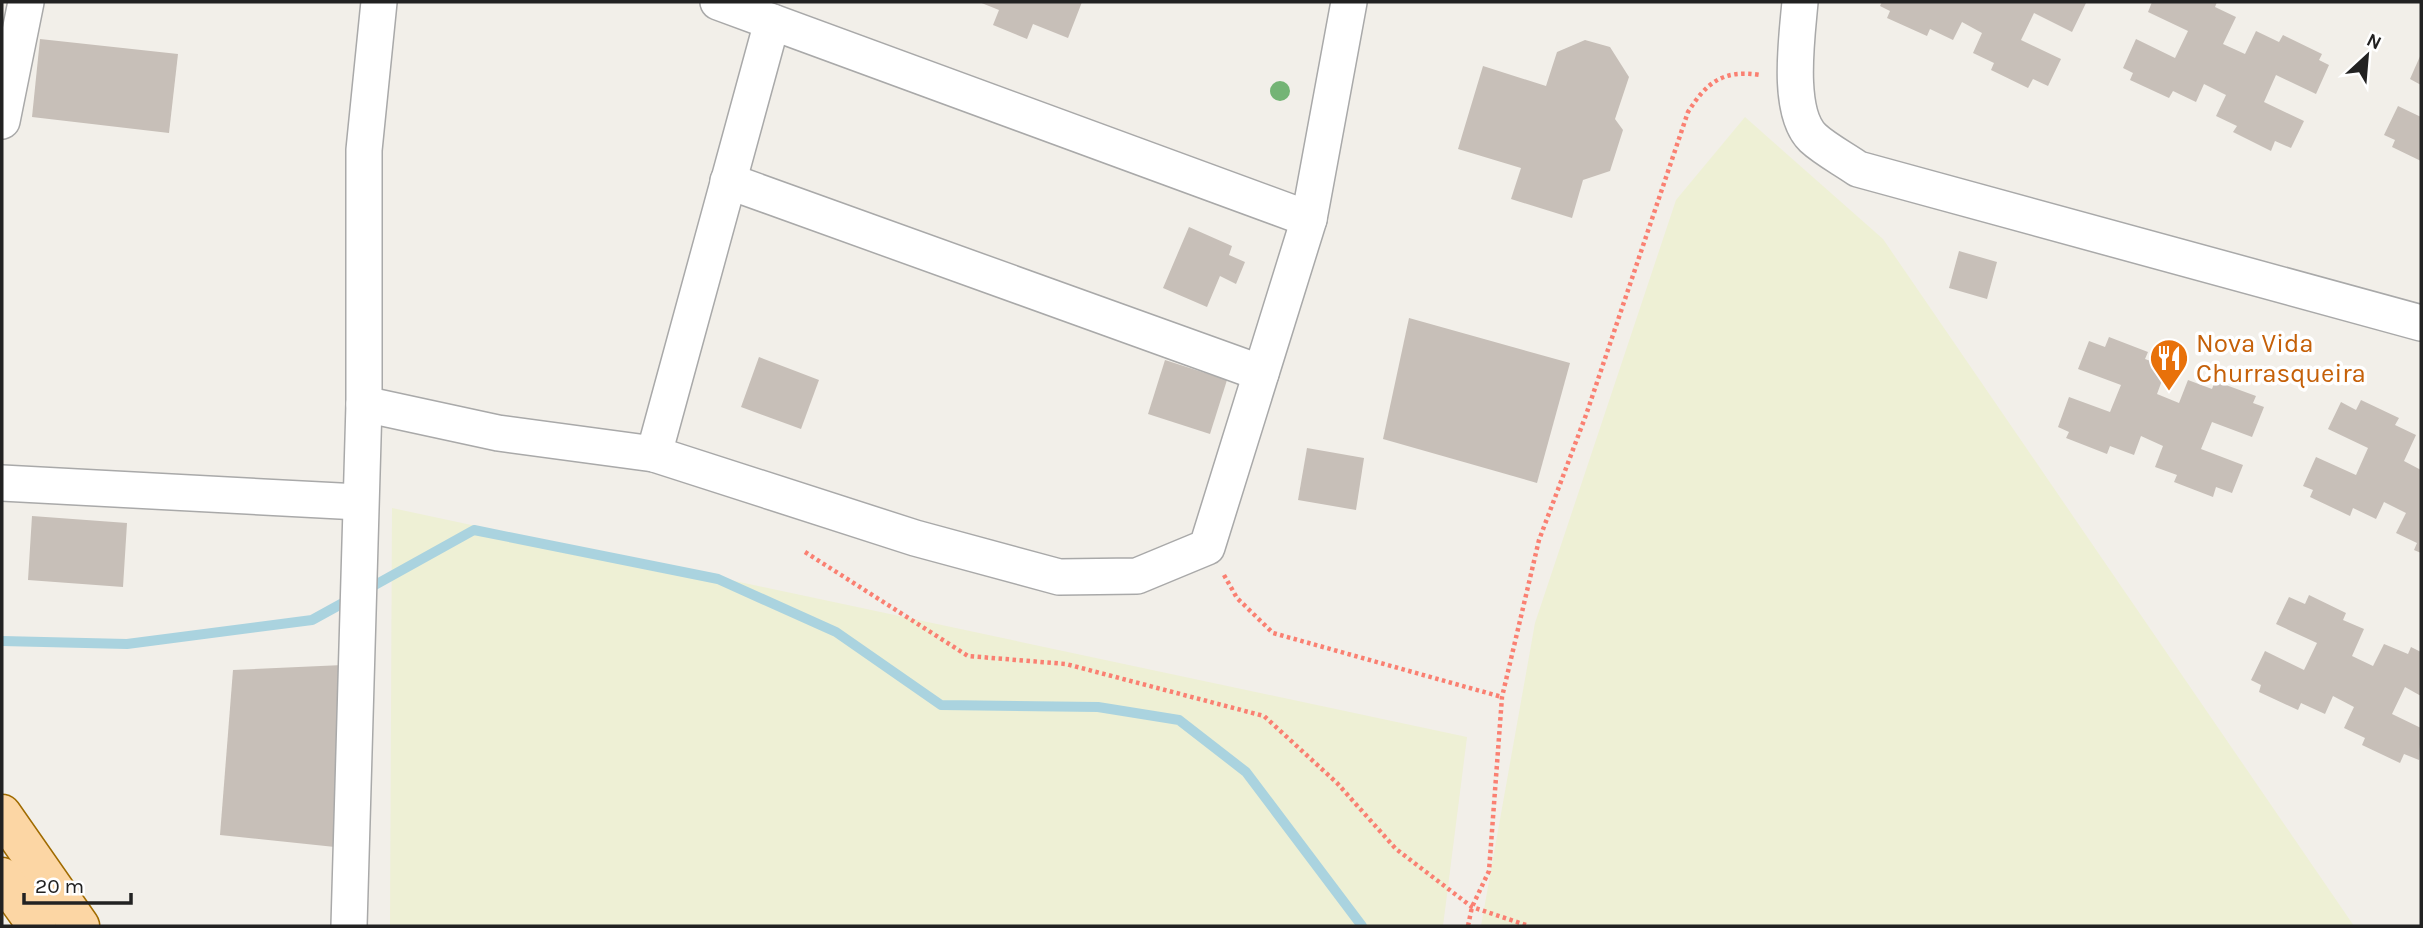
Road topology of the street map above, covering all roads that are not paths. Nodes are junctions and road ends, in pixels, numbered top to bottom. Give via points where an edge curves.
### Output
1 (26, 2) edge
2 (379, 2) edge
3 (718, 2) edge
4 (1349, 2) edge
5 (1800, 2) edge
6 (772, 22) junction
7 (2, 121) edge
8 (728, 181) junction
9 (1309, 219) junction
10 (2421, 323) edge
11 (1261, 373) junction
12 (364, 404) junction
13 (654, 454) junction
14 (2, 483) edge
15 (359, 502) junction
16 (2, 814) edge
17 (2, 878) edge
18 (37, 926) edge
19 (80, 926) edge
20 (349, 926) edge

1 - 7 street
2 - 12 street via 364,150
3 - 6 street
4 - 9 street
5 - 10 street via 1796,82 1800,114 1812,137 1858,169
6 - 8 street
6 - 9 street
8 - 11 street
8 - 13 street
9 - 11 street
11 - 13 street via 1208,547 1137,576 1059,576 915,538
12 - 13 street via 498,433
12 - 15 street
14 - 15 street
15 - 20 street
16 - 19 main road
17 - 18 main road

